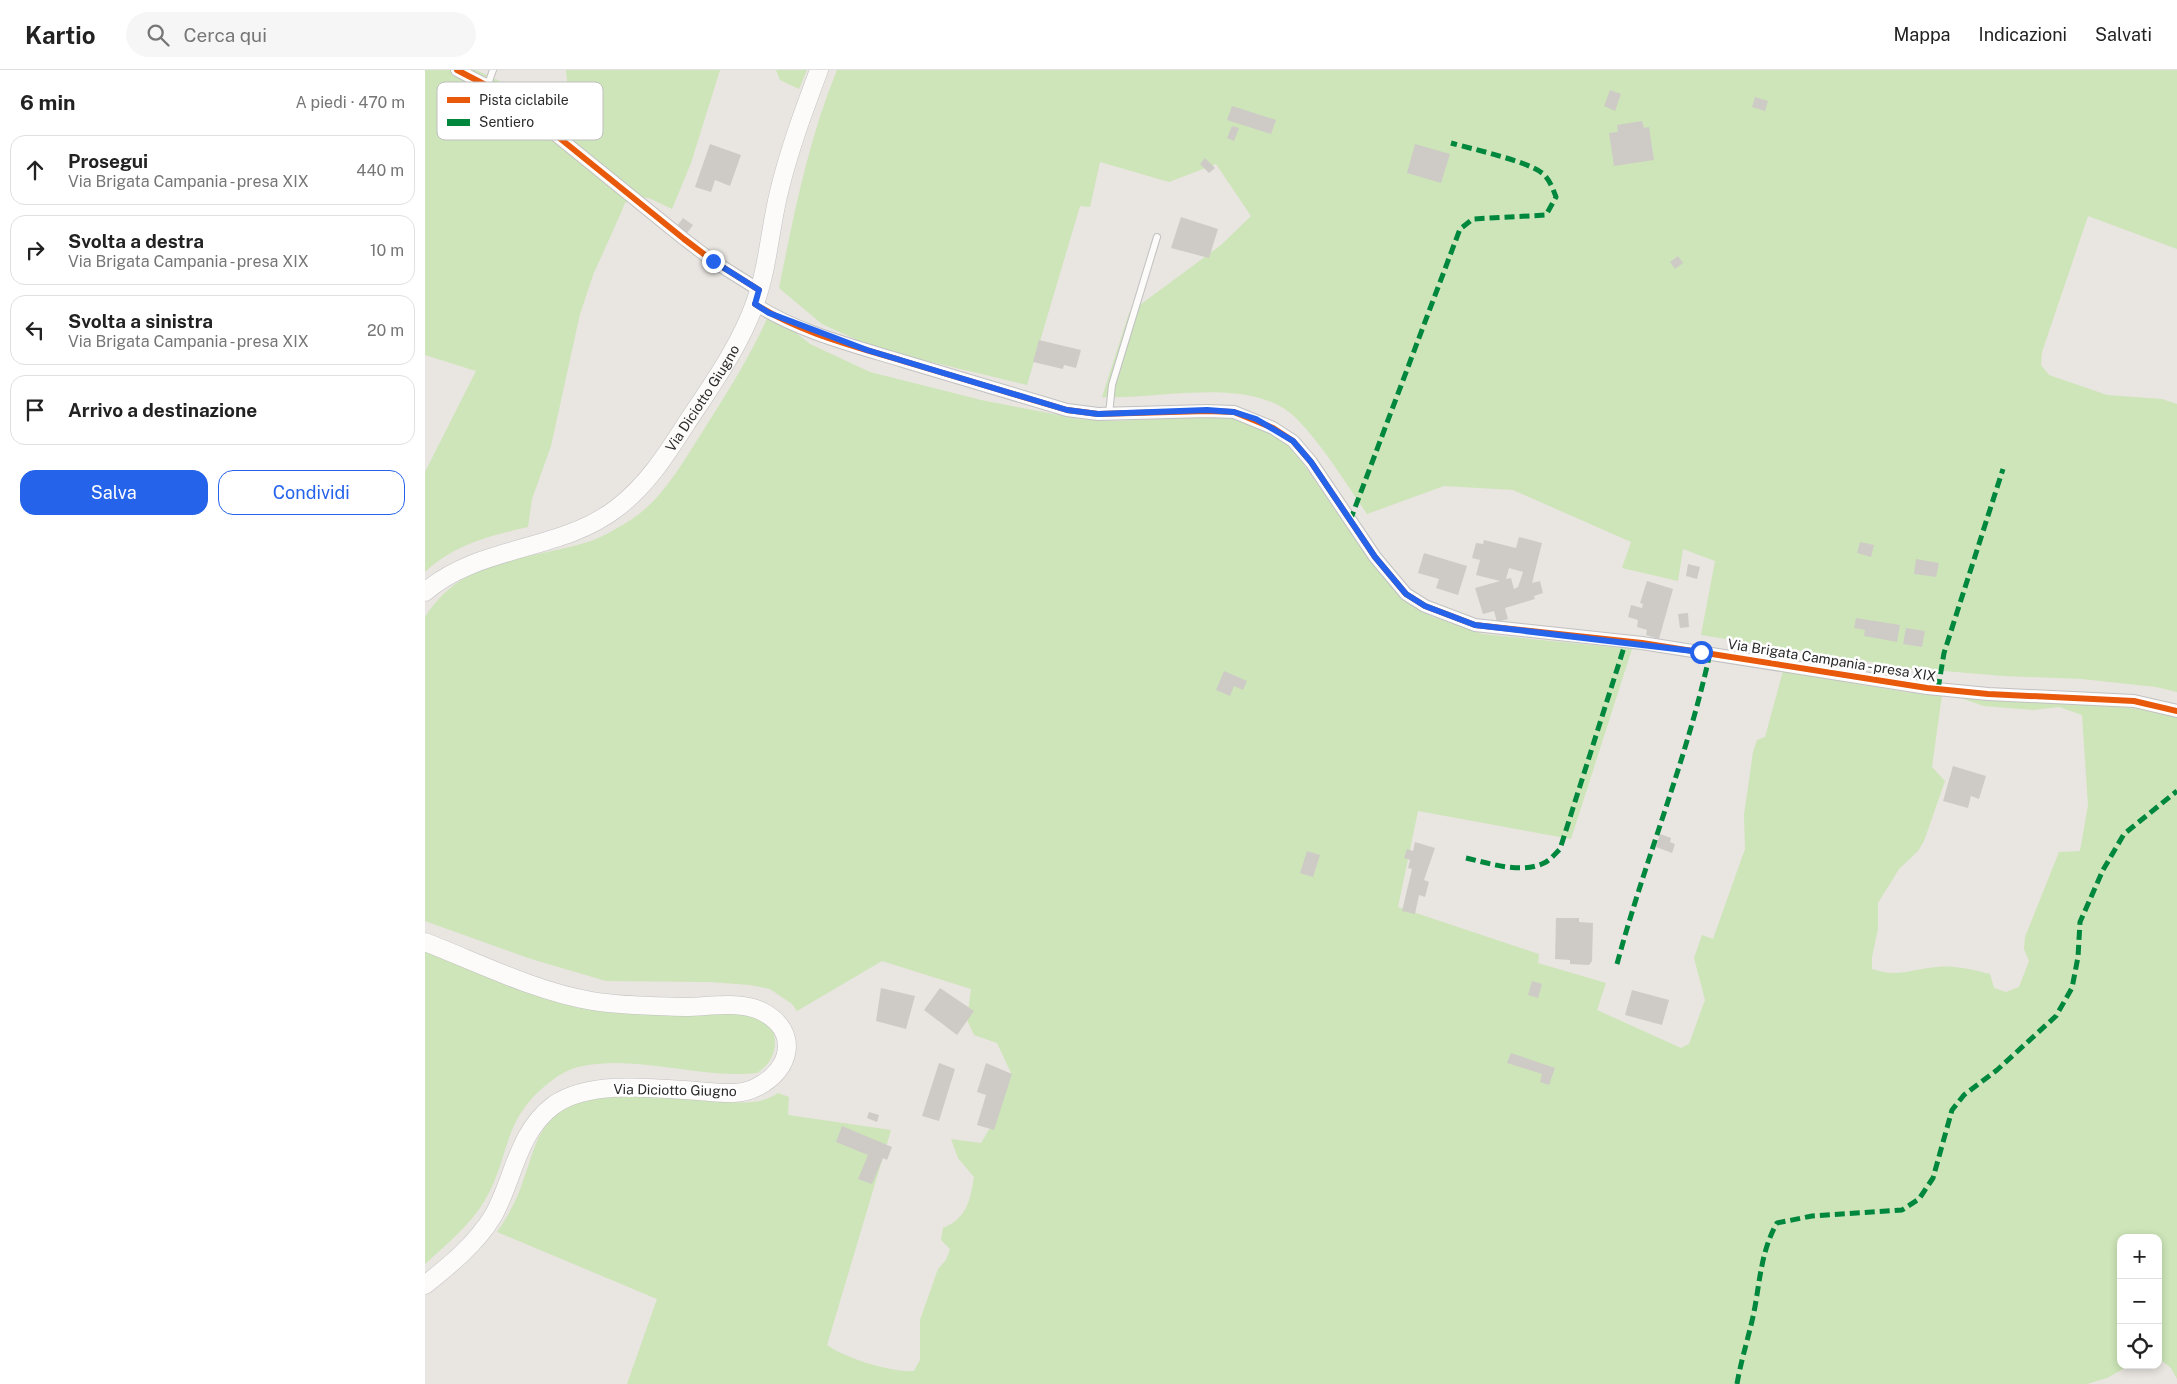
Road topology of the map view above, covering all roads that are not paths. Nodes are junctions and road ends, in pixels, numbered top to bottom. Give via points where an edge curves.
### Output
1 (457, 70) edge
2 (493, 70) edge
3 (819, 70) edge
4 (484, 82) edge
5 (489, 82) edge
6 (564, 140) edge
7 (1157, 237) dead end
8 (757, 297) junction
9 (1109, 414) junction
10 (425, 592) edge
11 (2177, 711) edge
12 (425, 942) edge
13 (425, 1285) edge

1 - 4 street, Via Brigata Campania - presa XIX
2 - 5 lane
3 - 8 main road, Via Diciotto Giugno via 779,191
6 - 8 street, Via Brigata Campania - presa XIX
7 - 9 lane via 1112,385
8 - 9 street, Via Brigata Campania - presa XIX via 769,313 867,350 1067,410
8 - 10 main road, Via Diciotto Giugno via 719,373 658,468 638,491 616,510 588,526 458,569
9 - 11 street, Via Brigata Campania - presa XIX via 1234,412 1273,428 1293,441 1311,462 1375,557 1406,594 1425,606 1475,625 1642,643 1927,688 2134,701
12 - 13 main road, Via Diciotto Giugno via 570,996 633,1006 743,1006 762,1011 777,1021 788,1047 782,1068 770,1081 754,1089 733,1094 632,1088 595,1090 571,1095 553,1106 538,1119 524,1139 504,1194 481,1234

